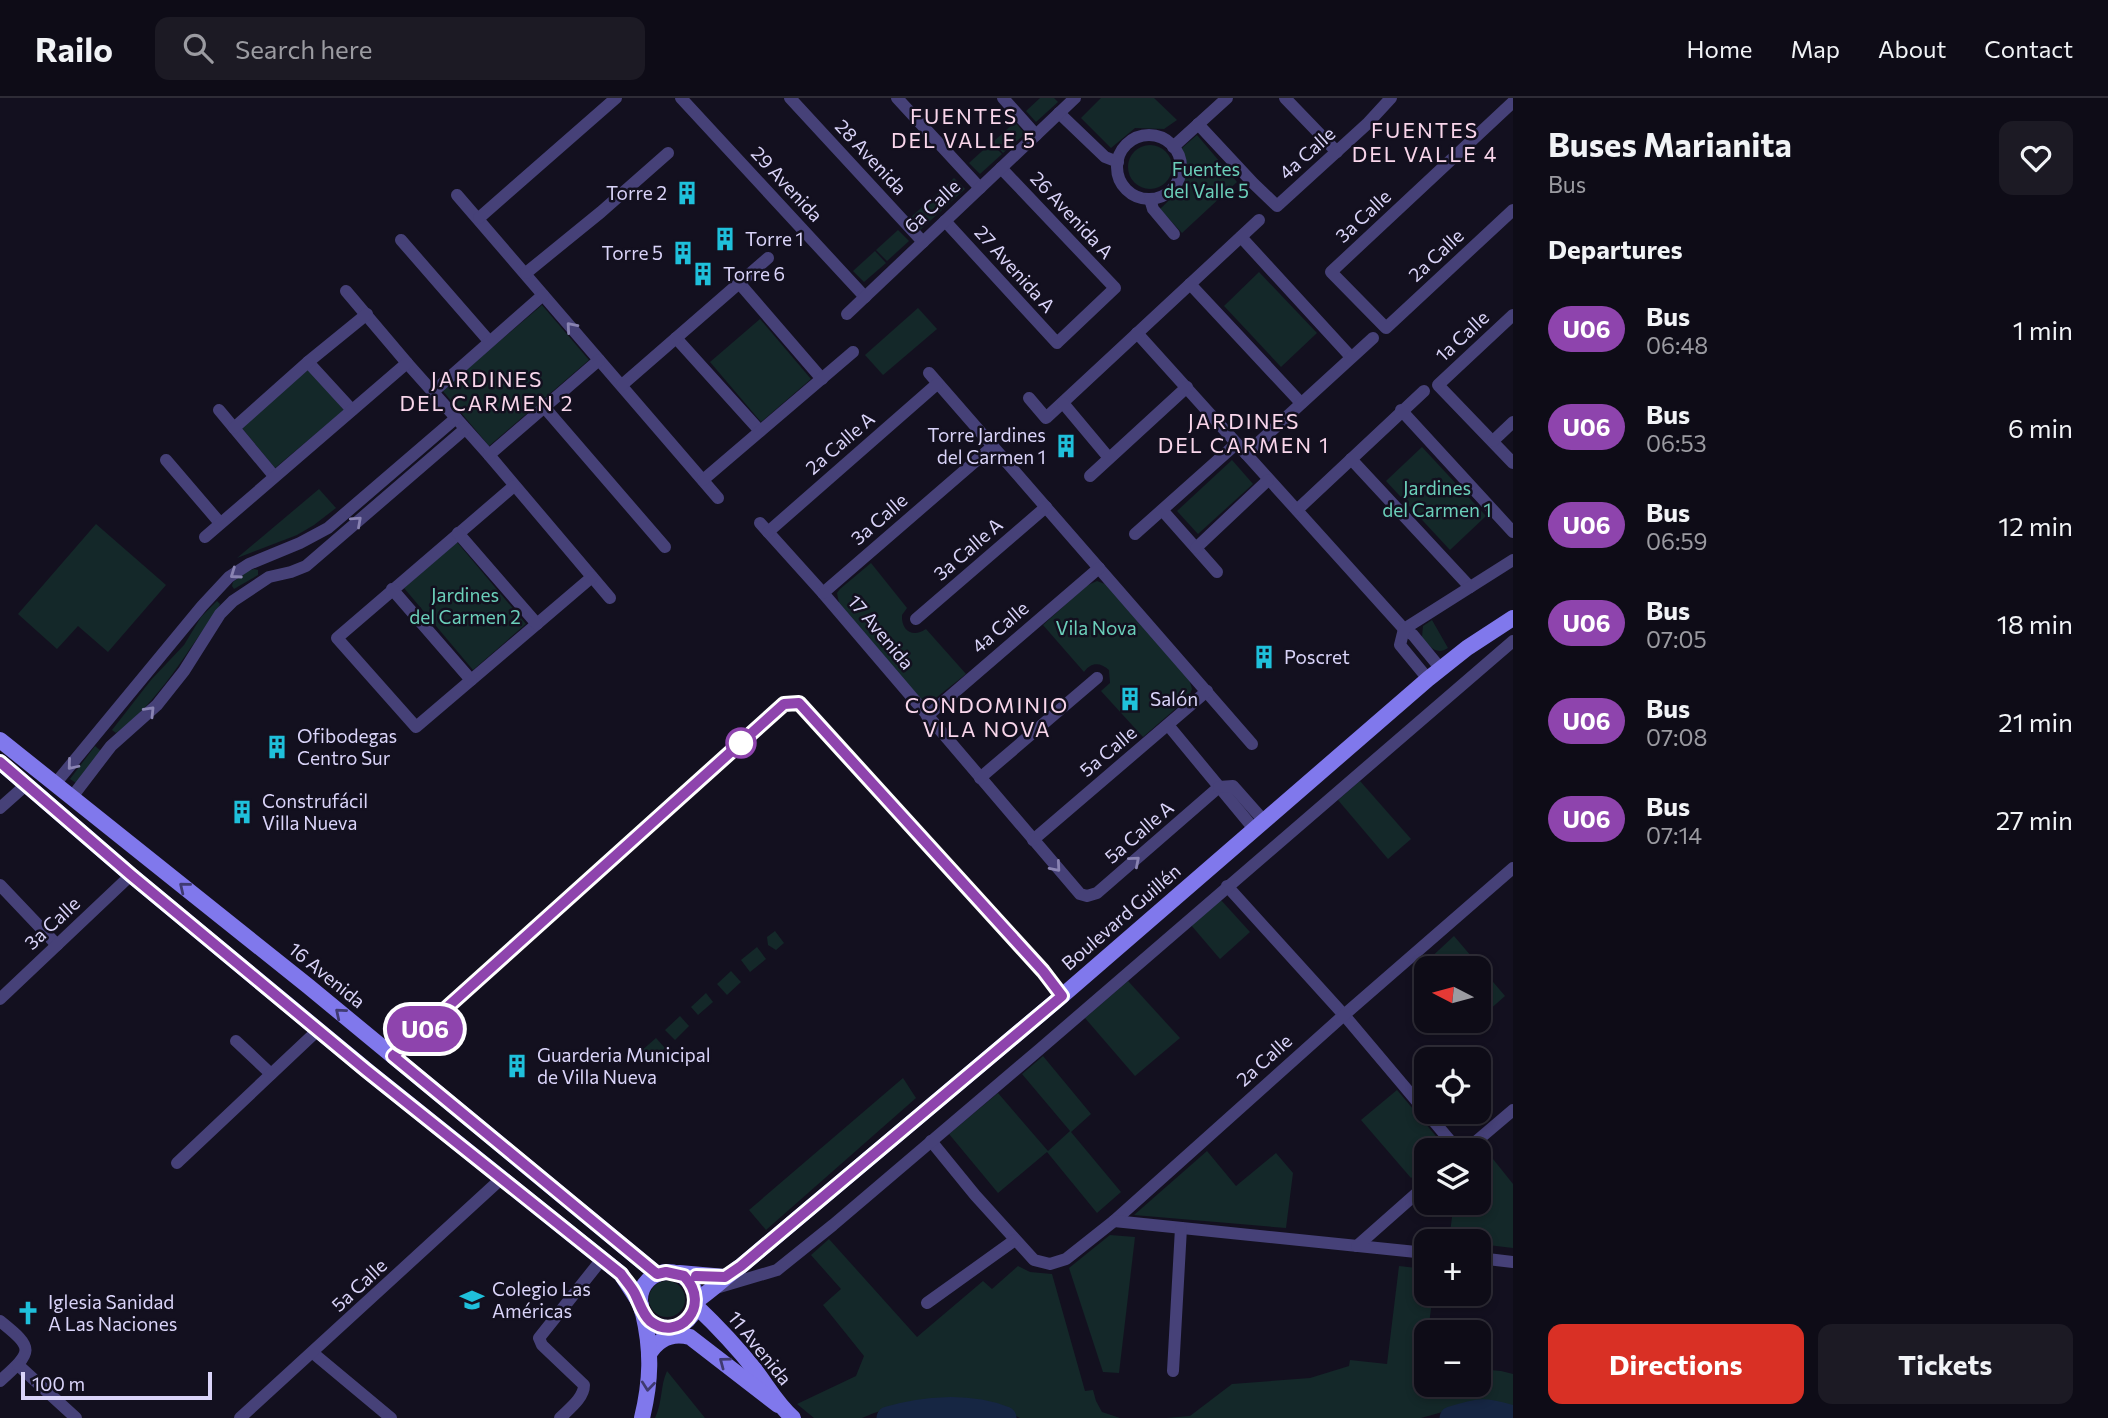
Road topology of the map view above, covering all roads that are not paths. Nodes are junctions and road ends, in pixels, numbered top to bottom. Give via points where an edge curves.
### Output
1 (616, 98) edge
2 (681, 98) edge
3 (790, 98) edge
4 (897, 98) edge
5 (1003, 98) edge
6 (1075, 98) edge
7 (1227, 98) edge
8 (1285, 98) edge
9 (1391, 98) edge
10 (1513, 100) edge
11 (1059, 113) junction
12 (1198, 124) junction
13 (1036, 135) junction
14 (1173, 147) junction
15 (1337, 152) junction
16 (668, 153) dead end
17 (1118, 162) junction
18 (1001, 168) junction
19 (980, 188) junction
20 (457, 195) dead end
21 (1150, 199) junction
22 (1513, 210) edge
23 (479, 218) junction
24 (1259, 220) dead end
25 (945, 221) junction
26 (1174, 234) dead end
27 (1241, 237) junction
28 (401, 240) dead end
29 (922, 242) junction
30 (768, 258) dead end
31 (526, 273) junction
32 (740, 284) junction
33 (1190, 284) junction
34 (346, 291) dead end
35 (543, 295) junction
36 (865, 297) junction
37 (367, 314) junction
38 (847, 314) dead end
39 (1513, 314) edge
40 (1386, 328) joint
41 (1137, 333) junction
42 (676, 338) junction
43 (1373, 338) dead end
44 (489, 341) junction
45 (1057, 343) joint
46 (853, 352) dead end
47 (1351, 357) junction
48 (599, 360) junction
49 (308, 362) junction
50 (407, 363) junction
51 (929, 373) dead end
52 (822, 379) junction
53 (937, 384) junction
54 (622, 385) junction
55 (1187, 387) junction
56 (434, 391) junction
57 (1424, 391) dead end
58 (1029, 398) dead end
59 (1063, 403) junction
60 (1301, 403) junction
61 (545, 408) junction
62 (219, 410) dead end
63 (352, 410) junction
64 (1401, 410) junction
65 (456, 418) junction
66 (1513, 422) edge
67 (234, 428) junction
68 (465, 429) junction
69 (760, 431) junction
70 (1493, 441) junction
71 (1236, 444) junction
72 (993, 446) junction
73 (1246, 454) junction
74 (489, 455) junction
75 (1109, 458) junction
76 (1350, 459) junction
77 (166, 460) dead end
78 (1513, 463) edge
79 (274, 476) junction
80 (1090, 476) dead end
81 (703, 480) junction
82 (1268, 480) junction
83 (394, 481) junction
84 (514, 486) junction
85 (718, 498) dead end
86 (1046, 508) junction
87 (1297, 510) junction
88 (1163, 511) junction
89 (220, 523) junction
90 (328, 528) junction
91 (764, 528) joint
92 (1513, 532) edge
93 (458, 533) junction
94 (1135, 534) dead end
95 (205, 537) dead end
96 (337, 540) junction
97 (665, 547) dead end
98 (1196, 548) junction
99 (260, 559) junction
100 (1513, 560) edge
101 (1099, 568) junction
102 (1217, 572) dead end
103 (592, 577) junction
104 (267, 578) junction
105 (1470, 587) junction
106 (392, 589) junction
107 (216, 590) junction
108 (823, 593) junction
109 (610, 598) dead end
110 (230, 603) junction
111 (1513, 618) edge
112 (916, 620) dead end
113 (537, 624) junction
114 (1404, 629) junction
115 (1513, 641) edge
116 (1441, 669) junction
117 (1097, 678) dead end
118 (1427, 679) junction
119 (471, 680) junction
120 (1207, 691) junction
121 (927, 716) junction
122 (1168, 725) junction
123 (97, 734) junction
124 (0, 740) edge
125 (1252, 744) dead end
126 (111, 746) junction
127 (0, 762) edge
128 (980, 778) junction
129 (27, 784) junction
130 (55, 784) junction
131 (1219, 787) junction
132 (72, 797) junction
133 (0, 808) edge
134 (1259, 825) junction
135 (1033, 840) junction
136 (1513, 868) edge
137 (131, 875) junction
138 (0, 885) edge
139 (1227, 887) junction
140 (1080, 894) joint
141 (221, 916) junction
142 (206, 936) junction
143 (57, 945) junction
144 (0, 999) edge
145 (1344, 1014) junction
146 (318, 1030) junction
147 (236, 1041) dead end
148 (271, 1074) junction
149 (1513, 1110) edge
150 (1448, 1138) edge
151 (1480, 1138) edge
152 (931, 1141) junction
153 (177, 1163) dead end
154 (502, 1178) junction
155 (1414, 1196) edge
156 (1114, 1221) junction
157 (1181, 1228) junction
158 (1015, 1240) junction
159 (1357, 1246) junction
160 (1414, 1252) edge
161 (602, 1259) junction
162 (1491, 1259) edge
163 (1513, 1262) edge
164 (747, 1272) junction
165 (675, 1273) junction
166 (657, 1274) junction
167 (720, 1282) junction
168 (695, 1303) junction
169 (928, 1303) dead end
170 (642, 1308) junction
171 (0, 1321) edge
172 (313, 1353) junction
173 (649, 1354) junction
174 (18, 1365) junction
175 (1172, 1371) dead end
176 (0, 1381) edge
177 (778, 1405) junction
178 (73, 1417) edge
179 (240, 1418) edge
180 (391, 1418) edge
181 (560, 1418) edge
182 (642, 1418) edge
183 (793, 1418) edge

1 - 23 street
2 - 36 street, 29 Avenida
3 - 29 street, 28 Avenida
4 - 19 street
5 - 13 street
6 - 11 street, 6a Calle
7 - 12 street
8 - 15 street
9 - 15 street, 4a Calle
10 - 40 street, 3a Calle via 1331,272
11 - 13 street, 6a Calle
11 - 17 street via 1105,157
12 - 14 street
12 - 15 street, 4a Calle via 1277,206
13 - 18 street, 6a Calle
14 - 17 street via 1147,135 1129,142
14 - 21 street via 1181,164 1177,182 1164,195
16 - 31 street
17 - 21 street via 1123,185 1137,197
18 - 19 street, 6a Calle
18 - 45 street, 26 Avenida A via 1115,288
19 - 25 street, 6a Calle
20 - 23 street
21 - 26 street
22 - 40 street, 2a Calle
23 - 31 street
24 - 27 street
25 - 29 street, 6a Calle
25 - 45 street, 27 Avenida A
27 - 33 street
27 - 47 street
28 - 44 street
29 - 36 street, 6a Calle
30 - 32 street
31 - 35 street
32 - 42 street
32 - 52 street
33 - 41 street
33 - 60 street
34 - 37 street
35 - 44 street
48 -> 35 street
36 - 38 street, 6a Calle
37 - 49 street
37 - 50 street
39 - 70 street, 1a Calle via 1438,385
41 - 55 street
41 - 59 street
42 - 54 street
42 - 69 street
43 - 47 street
44 - 56 street
46 - 52 street
47 - 60 street
48 - 54 street
48 - 61 street
49 - 63 street
49 - 67 street
50 - 56 street
50 - 63 street
51 - 53 street
52 - 69 street
53 - 72 street
53 - 91 street, 2a Calle A
54 - 81 street
55 - 71 street
55 - 75 street
56 - 65 street
57 - 64 street
58 - 59 street via 1046,418
59 - 75 street
60 - 73 street
61 - 74 street
61 - 97 street
62 - 67 street
63 - 79 street
64 - 76 street
64 - 92 street
65 - 68 street
65 - 83 street
66 - 70 street
67 - 79 street
68 - 74 street
68 - 83 street
69 - 81 street
70 - 78 street
71 - 73 street
71 - 88 street
72 - 86 street
72 - 108 street, 3a Calle
73 - 82 street
74 - 84 street
75 - 80 street
76 - 87 street
76 - 105 street
77 - 89 street
79 - 89 street
81 - 85 street
82 - 87 street
82 - 98 street
83 - 90 street
96 -> 83 street
84 - 93 street
84 - 103 street
86 - 101 street
86 - 112 street, 3a Calle A
87 - 114 street
88 - 94 street
88 - 98 street
89 - 95 street
90 - 96 street
90 - 99 street
91 - 108 street, 17 Avenida
93 - 106 street
93 - 113 street
96 - 104 street via 306,566
98 - 102 street
99 - 104 street
99 -> 107 street
100 - 105 street
101 - 120 street
101 - 121 street, 4a Calle
103 - 109 street
103 - 113 street
104 - 110 street
105 - 114 street
106 - 119 street
106 - 119 street via 337,638 416,727
107 - 110 street
107 - 123 street
108 - 121 street, 17 Avenida
126 -> 110 street via 157,705
111 - 116 main road, Boulevard Guillén
113 - 119 street
114 - 116 street
114 - 118 street via 1400,645
115 - 139 street
116 - 118 main road, Boulevard Guillén
117 - 128 street
118 - 134 main road, Boulevard Guillén
120 - 122 street, 5a Calle
120 - 125 street
121 - 128 street, 17 Avenida
122 - 131 street
122 - 135 street, 5a Calle
123 - 126 street
123 -> 130 street
124 - 130 main road, 16 Avenida
126 - 132 street
127 - 129 main road
128 - 135 street, 17 Avenida
129 - 133 street
129 - 137 main road
130 - 132 main road, 16 Avenida
131 - 134 street
131 - 134 street via 1233,786
140 -> 131 street, 5a Calle A via 1097,893
141 -> 132 main road, 16 Avenida
134 - 164 main road, Boulevard Guillén
135 -> 140 street, 17 Avenida
136 - 145 street, 2a Calle
137 - 142 main road
137 - 143 street, 3a Calle
138 - 143 street
139 - 145 street
139 - 152 street
141 - 142 main road
166 -> 141 main road, 16 Avenida
142 - 146 main road
143 - 144 street, 3a Calle
145 - 150 street
145 - 156 street, 2a Calle
146 - 148 street
146 - 154 main road
147 - 148 street
148 - 153 street
149 - 151 street
152 - 158 street
152 - 164 street via 776,1270
154 - 161 main road
154 - 172 street, 5a Calle
155 - 159 street
156 - 157 street
156 - 158 street, 2a Calle via 1066,1259 1050,1264 1034,1260
157 - 159 street
157 - 175 street
158 - 169 street
159 - 160 street
161 - 170 main road via 621,1274
161 - 181 street via 539,1338 584,1385 582,1395
162 - 163 street
164 - 167 main road, Boulevard Guillén
165 - 166 main road
165 - 167 main road
165 - 168 main road via 690,1283
166 - 170 main road via 642,1290
167 - 168 main road, Boulevard Guillén
168 - 170 main road via 687,1320 673,1327 652,1322
168 - 177 main road, 11 Avenida via 737,1349
170 - 173 main road
171 - 174 street via 25,1345 24,1359
172 - 179 street, 5a Calle
172 - 180 street
177 -> 173 main road via 690,1337 663,1339
173 -> 182 main road via 649,1387
174 - 176 street
174 - 178 street
177 - 183 main road, 11 Avenida

